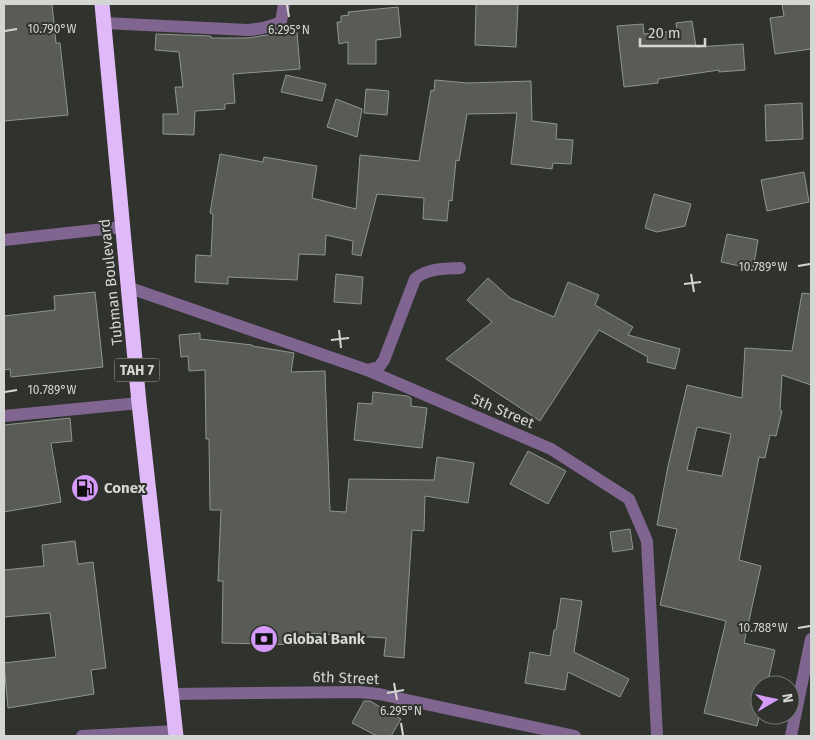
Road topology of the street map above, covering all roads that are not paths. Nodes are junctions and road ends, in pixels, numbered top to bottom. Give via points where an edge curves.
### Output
1 (102, 4) edge
2 (284, 4) edge
3 (104, 23) junction
4 (122, 227) junction
5 (4, 240) edge
6 (460, 268) dead end
7 (130, 288) junction
8 (367, 370) junction
9 (140, 403) junction
10 (4, 416) edge
11 (811, 639) edge
12 (172, 694) junction
13 (175, 734) edge
14 (82, 736) edge
15 (575, 736) edge
16 (657, 736) edge
17 (791, 736) edge

1 - 3 highway, Tubman Boulevard / TAH 7
2 - 3 street via 281,22 268,28 248,30
3 - 4 highway, Tubman Boulevard / TAH 7
4 - 5 street
4 - 7 highway, Tubman Boulevard / TAH 7
6 - 8 street via 427,271 415,279 384,360 379,367
7 - 8 street, 5th Street
7 - 9 highway, Tubman Boulevard / TAH 7
8 - 16 street, 5th Street via 551,449 629,499 647,541
9 - 10 street
9 - 12 highway, Tubman Boulevard / TAH 7
11 - 17 street
12 - 13 highway, Tubman Boulevard / TAH 7
12 - 15 street, 6th Street via 379,694
13 - 14 street

